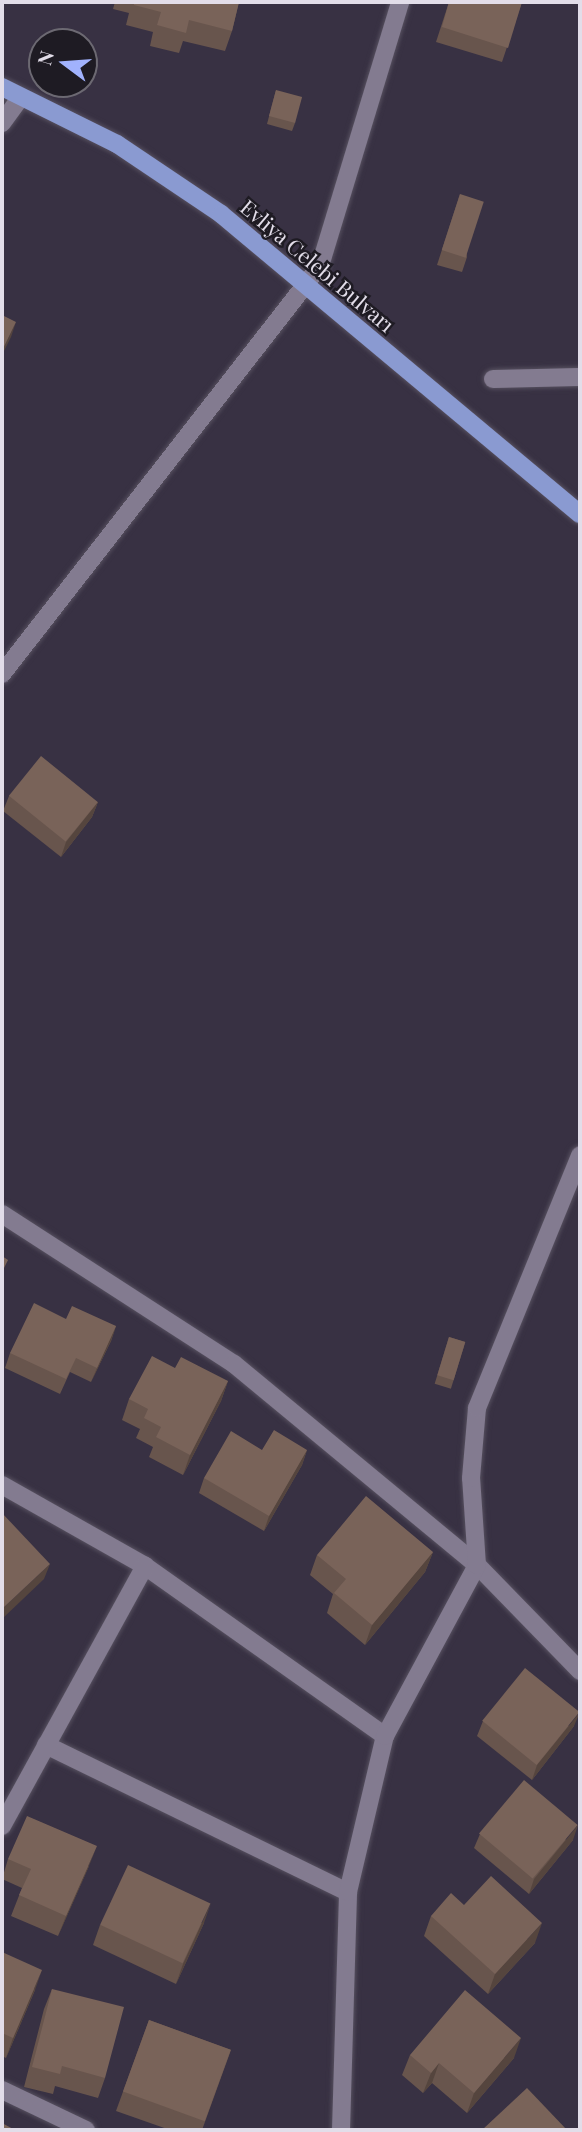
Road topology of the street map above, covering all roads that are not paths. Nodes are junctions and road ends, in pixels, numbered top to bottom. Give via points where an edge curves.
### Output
1 (400, 2) edge
2 (2, 88) edge
3 (20, 97) junction
4 (2, 123) edge
5 (306, 284) junction
6 (580, 377) edge
7 (493, 379) dead end
8 (580, 514) edge
9 (2, 674) edge
10 (580, 1155) edge
11 (2, 1214) edge
12 (2, 1485) edge
13 (477, 1565) junction
14 (145, 1566) junction
15 (580, 1671) edge
16 (385, 1736) junction
17 (46, 1745) junction
18 (2, 1826) edge
19 (348, 1892) junction
20 (2, 2090) edge
21 (86, 2130) edge
22 (341, 2130) edge

1 - 5 street via 320,267
2 - 3 main road, Evliya Celebi Bulvarı
3 - 4 street
3 - 5 main road, Evliya Celebi Bulvarı via 117,144 221,214
5 - 8 main road, Evliya Celebi Bulvarı
5 - 9 street
6 - 7 street
10 - 13 street via 477,1408 471,1478
11 - 13 street via 233,1364
12 - 14 street
13 - 15 street
13 - 16 street
14 - 16 street
14 - 17 street
16 - 19 street
17 - 18 street
17 - 19 street
19 - 22 street
20 - 21 street

